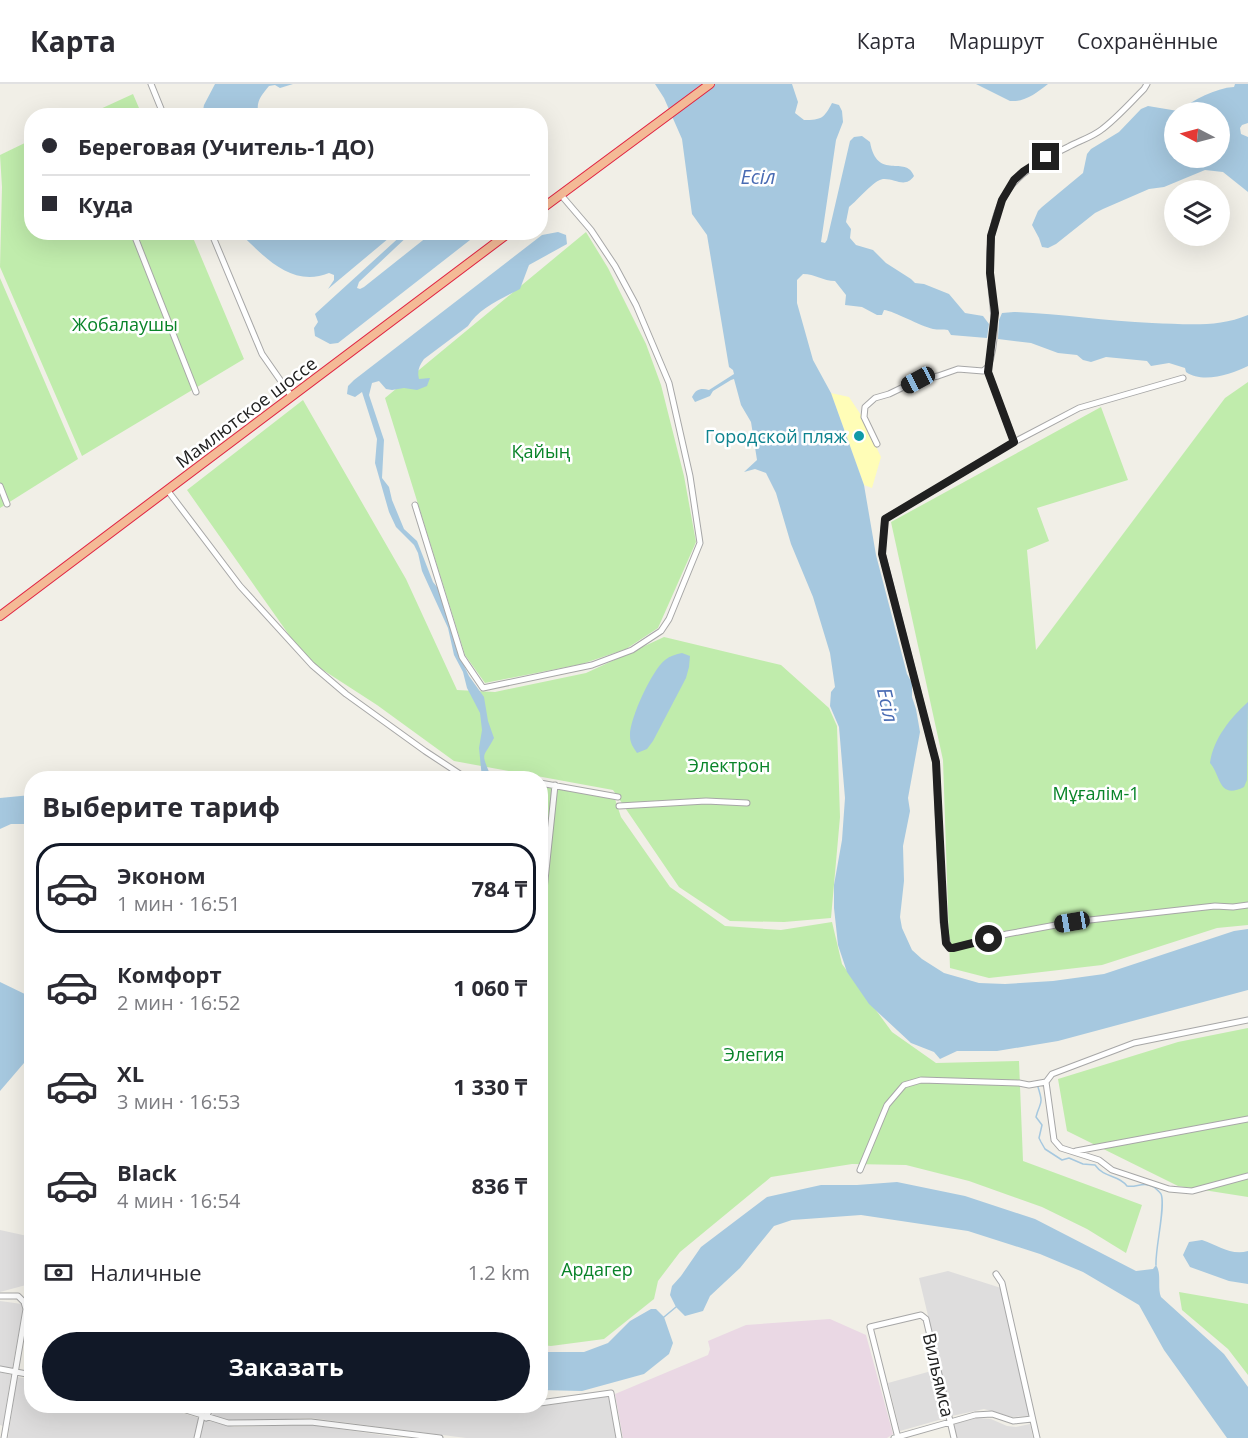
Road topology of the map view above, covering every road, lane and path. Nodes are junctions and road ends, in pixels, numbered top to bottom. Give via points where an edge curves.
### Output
1 (151, 84) edge
2 (710, 84) edge
3 (1147, 84) edge
4 (161, 108) edge
5 (561, 195) junction
6 (548, 204) edge
7 (136, 240) edge
8 (214, 240) edge
9 (499, 240) edge
10 (988, 367) junction
11 (1183, 378) dead end
12 (196, 393) dead end
13 (292, 398) junction
14 (1014, 442) junction
15 (878, 444) dead end
16 (0, 486) edge
17 (168, 490) junction
18 (7, 504) dead end
19 (415, 505) dead end
20 (0, 616) edge
21 (455, 771) edge
22 (548, 784) edge
23 (555, 785) junction
24 (618, 797) dead end
25 (747, 803) dead end
26 (619, 806) dead end
27 (548, 852) edge
28 (1248, 906) edge
29 (1248, 1020) edge
30 (1046, 1082) junction
31 (1248, 1119) edge
32 (1074, 1151) junction
33 (860, 1170) dead end
34 (1248, 1176) edge
35 (996, 1274) dead end
36 (0, 1296) edge
37 (24, 1302) edge
38 (24, 1320) edge
39 (0, 1369) edge
40 (14, 1372) junction
41 (24, 1374) edge
42 (548, 1402) edge
43 (193, 1413) edge
44 (207, 1413) edge
45 (204, 1417) junction
46 (1032, 1419) junction
47 (949, 1421) junction
48 (897, 1437) edge
49 (4, 1438) edge
50 (197, 1438) edge
51 (440, 1438) edge
52 (619, 1438) edge
53 (954, 1438) edge
54 (1036, 1438) edge

1 - 4 street
2 - 5 highway
3 - 10 street via 1100,131 1036,163 1014,180 1002,200 991,236 995,313
5 - 6 highway
5 - 19 street via 591,230 636,305 669,383 679,419 700,543 669,619 661,631 632,651 582,668 483,688 462,657
7 - 12 street
8 - 13 street via 262,354
9 - 13 highway, Мамлютское шоссе
10 - 14 street
10 - 15 street via 983,371 957,369 875,398 865,407 864,417
11 - 14 street via 1079,408
13 - 17 highway, Мамлютское шоссе
14 - 28 street via 885,519 882,554 936,762 946,943 950,948 1072,922
16 - 18 street
17 - 20 highway, Мамлютское шоссе
17 - 21 street via 240,586 312,665 346,694
22 - 23 street
23 - 24 street
23 - 27 street
25 - 26 street
29 - 30 street via 1134,1043 1052,1074
30 - 32 street via 1054,1140 1061,1148
30 - 33 street via 1029,1085 921,1080 904,1085 887,1105
31 - 32 street
32 - 34 street via 1099,1160 1112,1170 1169,1189 1192,1191
35 - 46 street via 1002,1282
36 - 37 street via 18,1296
38 - 40 street
39 - 40 street
40 - 41 street
40 - 49 street
42 - 52 street via 611,1393
43 - 45 street
44 - 45 street
45 - 50 street
45 - 51 street via 234,1424 311,1422
46 - 47 street via 1013,1421 982,1414
46 - 54 street
47 - 48 street
47 - 48 street, Вильямса via 926,1319 921,1315 870,1328
47 - 53 street, Вильямса

